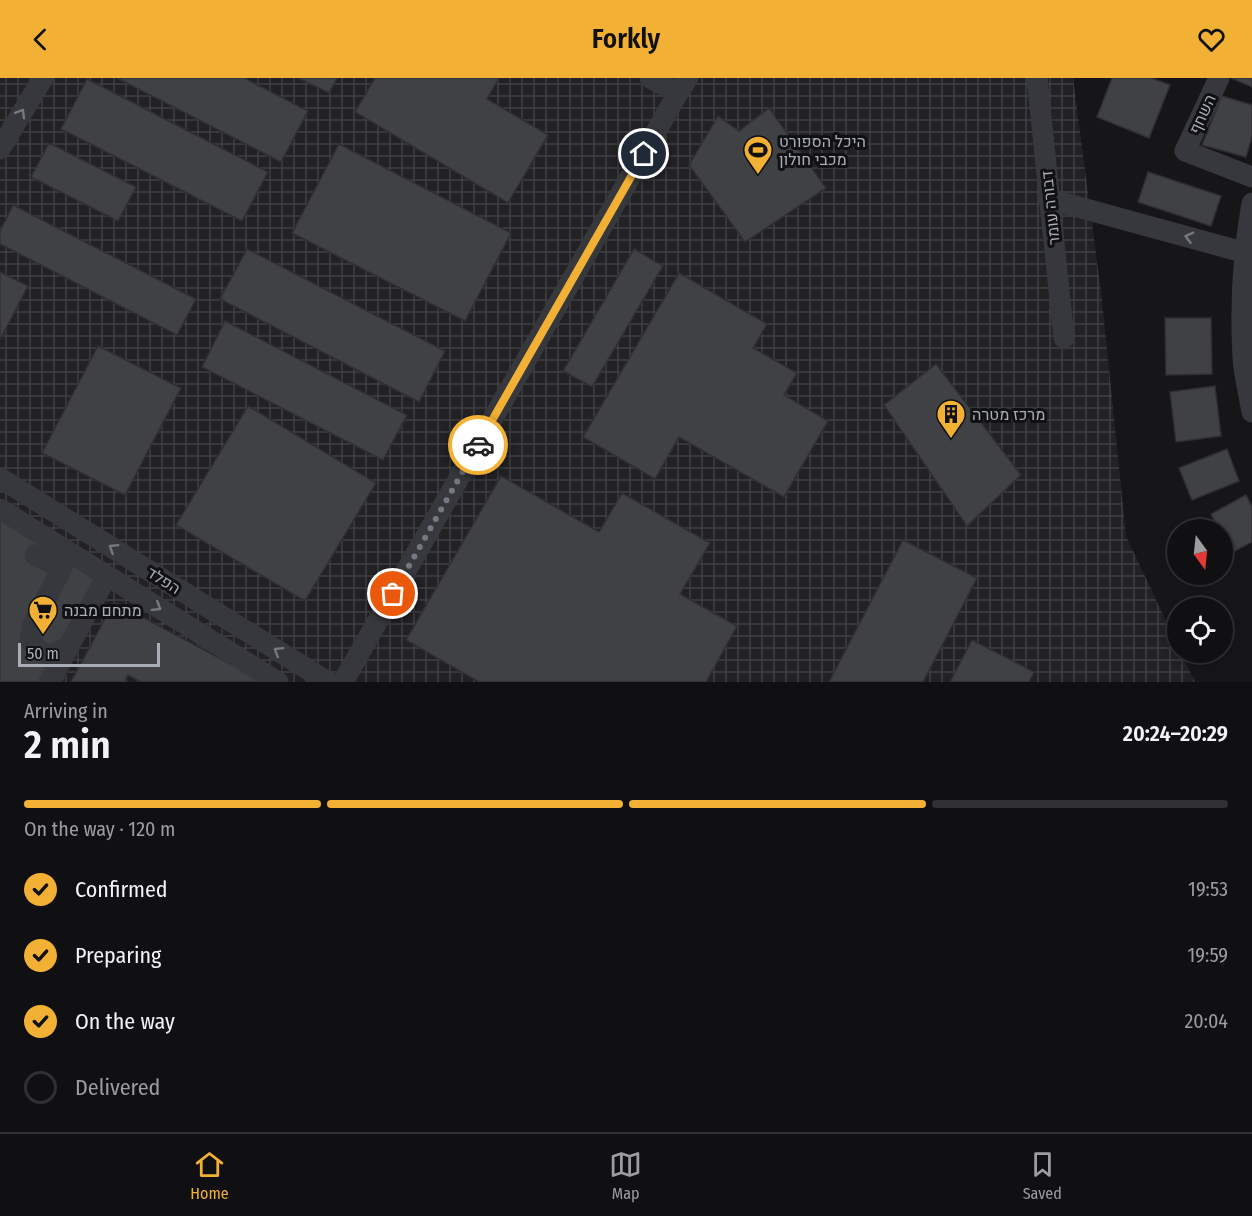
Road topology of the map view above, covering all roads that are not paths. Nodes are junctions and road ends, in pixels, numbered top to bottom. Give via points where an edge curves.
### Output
1 (43, 78) edge
2 (650, 78) edge
3 (1037, 78) edge
4 (1219, 78) edge
5 (683, 86) edge
6 (0, 149) edge
7 (1252, 177) edge
8 (1049, 199) junction
9 (1252, 203) edge
10 (1245, 253) junction
11 (1064, 338) dead end
12 (1252, 412) edge
13 (0, 478) edge
14 (0, 509) edge
15 (35, 555) dead end
16 (107, 576) junction
17 (68, 647) junction
18 (49, 682) edge
19 (278, 682) edge
20 (328, 682) edge
21 (343, 682) edge

6 -> 1 street
2 - 5 street
3 - 8 street, דבורה עומר
4 - 7 street, השחף via 1185,151
5 - 21 street
10 -> 8 street
8 - 11 street, דבורה עומר
9 - 10 street
10 - 12 street via 1243,359
20 -> 13 street, הפלד
14 - 16 street, הפלד
15 - 17 street via 62,568 33,624 30,640 46,654
16 - 17 street
16 -> 19 street, הפלד
17 - 18 street

